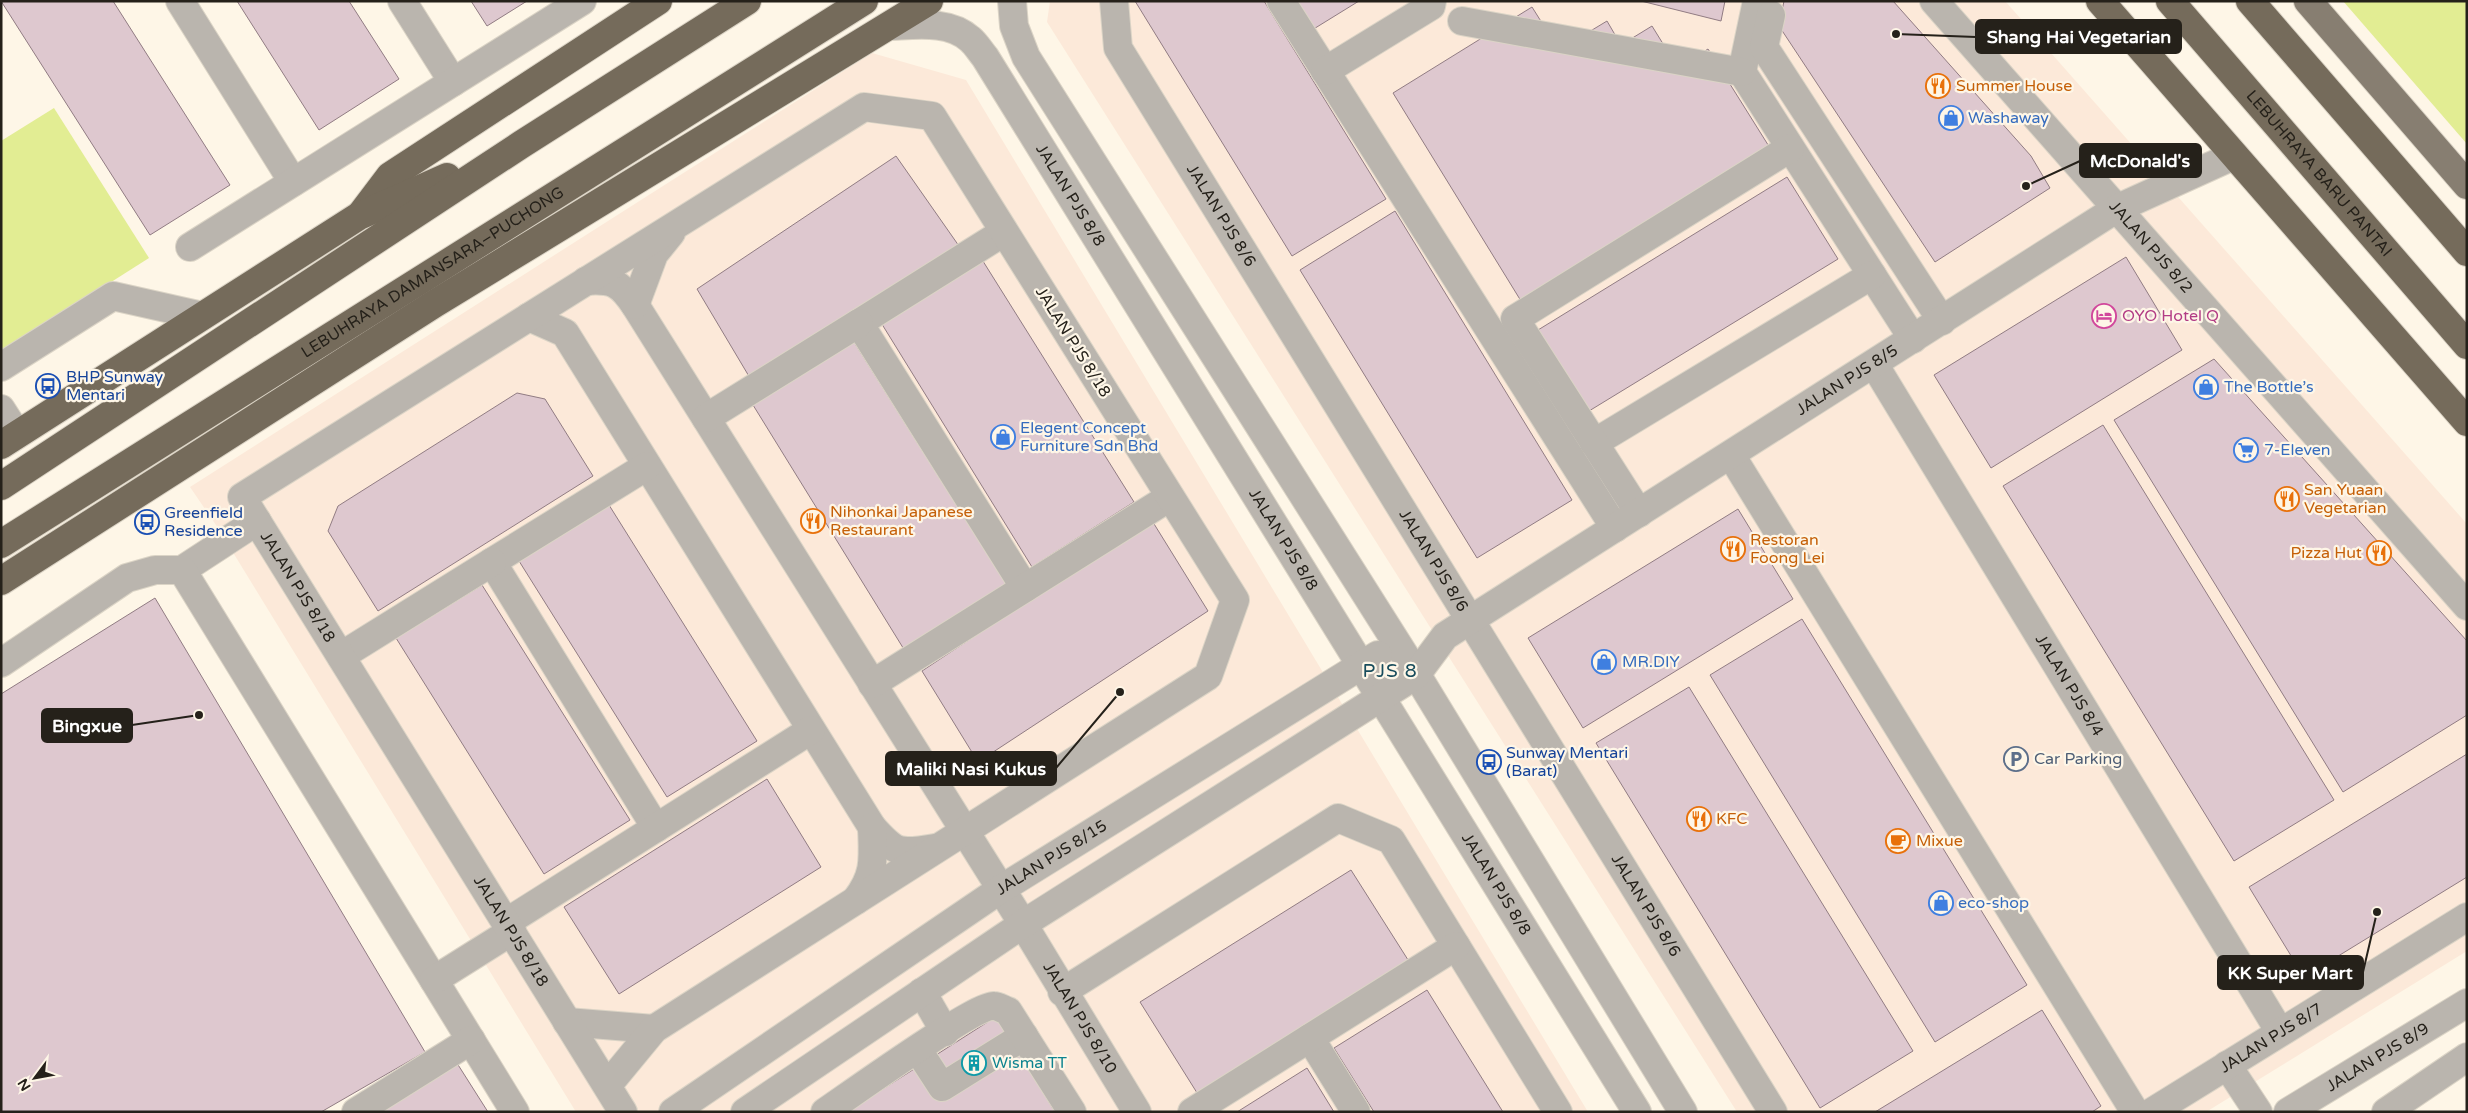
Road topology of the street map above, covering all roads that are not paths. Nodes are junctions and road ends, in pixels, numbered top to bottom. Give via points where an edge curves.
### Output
1 (180, 1) edge
2 (402, 1) edge
3 (582, 1) edge
4 (658, 1) edge
5 (747, 1) edge
6 (864, 1) edge
7 (930, 1) edge
8 (1012, 1) edge
9 (1281, 1) edge
10 (1432, 1) edge
11 (1757, 1) edge
12 (1773, 1) edge
13 (1934, 1) edge
14 (2100, 1) edge
15 (2170, 1) edge
16 (2250, 1) edge
17 (2308, 1) edge
18 (1114, 2) edge
19 (1462, 21) dead end
20 (890, 26) junction
21 (1325, 71) junction
22 (1742, 72) junction
23 (453, 82) junction
24 (522, 144) junction
25 (1790, 148) junction
26 (2233, 156) junction
27 (293, 182) junction
28 (2467, 185) edge
29 (2116, 210) junction
30 (359, 216) junction
31 (679, 223) junction
32 (1004, 232) junction
33 (190, 247) dead end
34 (2467, 252) edge
35 (1872, 275) junction
36 (586, 281) junction
37 (635, 304) junction
38 (202, 316) junction
39 (529, 317) junction
40 (1942, 321) junction
41 (858, 323) junction
42 (565, 333) junction
43 (1913, 339) junction
44 (2467, 345) edge
45 (1874, 364) junction
46 (1, 367) edge
47 (1, 410) edge
48 (706, 418) junction
49 (2467, 422) edge
50 (9, 440) edge
51 (1594, 443) junction
52 (1731, 455) junction
53 (647, 466) junction
54 (1, 486) edge
55 (1170, 497) junction
56 (1639, 513) junction
57 (257, 521) junction
58 (1615, 528) junction
59 (1, 544) edge
60 (492, 562) junction
61 (182, 570) junction
62 (1, 581) edge
63 (1025, 588) junction
64 (2467, 606) edge
65 (1470, 620) junction
66 (1445, 636) junction
67 (1397, 643) junction
68 (341, 656) junction
69 (1, 663) edge
70 (1363, 664) junction
71 (1416, 675) junction
72 (872, 684) junction
73 (1381, 695) junction
74 (811, 730) junction
75 (872, 827) junction
76 (656, 828) junction
77 (965, 830) junction
78 (939, 847) junction
79 (1002, 890) junction
80 (855, 901) junction
81 (2467, 917) edge
82 (1023, 924) junction
83 (510, 926) junction
84 (1456, 946) junction
85 (434, 980) junction
86 (922, 992) junction
87 (1062, 992) junction
88 (2467, 1002) edge
89 (567, 1022) junction
90 (654, 1029) junction
91 (945, 1032) junction
92 (2280, 1032) junction
93 (1024, 1036) junction
94 (1310, 1038) junction
95 (471, 1040) junction
96 (918, 1050) junction
97 (2467, 1056) edge
98 (2227, 1065) junction
99 (607, 1086) junction
100 (828, 1111) edge
101 (356, 1112) edge
102 (515, 1112) edge
103 (623, 1112) edge
104 (673, 1112) edge
105 (745, 1112) edge
106 (1072, 1112) edge
107 (1137, 1112) edge
108 (1192, 1112) edge
109 (1356, 1112) edge
110 (1558, 1112) edge
111 (1637, 1112) edge
112 (1683, 1112) edge
113 (1773, 1112) edge
114 (2135, 1112) edge
115 (2152, 1112) edge
116 (2258, 1112) edge
117 (2288, 1112) edge
118 (2386, 1112) edge

1 - 27 street
2 - 23 street
3 - 23 street
4 - 30 highway via 390,176
5 - 24 highway
6 - 59 highway, LEBUHRAYA DAMANSARA–PUCHONG
7 - 20 highway
8 - 67 street via 1014,26 1026,57
9 - 21 street
10 - 21 street via 1432,6
11 - 22 street
12 - 40 street via 1764,48
13 - 29 street, JALAN PJS 8/2
14 - 26 highway
15 - 44 highway, LEBUHRAYA BARU PANTAI
16 - 34 highway
17 - 28 main road
18 - 65 street, JALAN PJS 8/6 via 1118,48
19 - 22 street
20 - 62 highway via 434,304
20 - 70 street, JALAN PJS 8/8 via 929,24 952,29 969,38 985,57
21 - 58 street
22 - 25 street
23 - 27 street
24 - 30 highway
24 - 54 highway
25 - 35 street
25 - 51 street via 1515,320
26 - 29 street, JALAN PJS 8/5
26 - 49 highway
27 - 33 street
29 - 40 street, JALAN PJS 8/5
29 - 64 street, JALAN PJS 8/2
30 - 38 highway
31 - 32 street, JALAN PJS 8/18 via 864,107 932,116
31 - 36 street, JALAN PJS 8/18
31 - 37 street, JALAN PJS 8/18 via 654,254
32 - 41 street
32 - 55 street, JALAN PJS 8/18
35 - 43 street
35 - 51 street
36 - 37 street via 603,280 623,287
36 - 39 street, JALAN PJS 8/18
36 - 42 street via 570,306
37 - 48 street
38 - 46 street via 113,296
38 - 50 highway
39 - 42 street
39 - 57 street, JALAN PJS 8/18 via 242,497
40 - 43 street, JALAN PJS 8/5
41 - 48 street
41 - 63 street
42 - 53 street
43 - 45 street, JALAN PJS 8/5
45 - 52 street, JALAN PJS 8/5
45 - 92 street, JALAN PJS 8/4
47 - 50 street
48 - 72 street
51 - 56 street
52 - 56 street, JALAN PJS 8/5
52 - 114 street
53 - 60 street
53 - 74 street
55 - 63 street
55 - 77 street, JALAN PJS 8/18 via 1235,600 1208,676
56 - 58 street, JALAN PJS 8/5
57 - 61 street
57 - 68 street, JALAN PJS 8/18
58 - 65 street, JALAN PJS 8/5
60 - 68 street
60 - 76 street
61 - 69 street via 155,570 127,578
61 - 85 street
63 - 72 street
65 - 66 street, JALAN PJS 8/15
65 - 113 street, JALAN PJS 8/6
66 - 67 street, JALAN PJS 8/15
66 - 71 street, JALAN PJS 8/15
67 - 70 street, JALAN PJS 8/15
67 - 71 street
68 - 83 street, JALAN PJS 8/18
70 - 73 street, JALAN PJS 8/8
70 - 79 street, JALAN PJS 8/15
71 - 73 street, JALAN PJS 8/15
71 - 112 street
72 - 77 street
73 - 82 street, JALAN PJS 8/15
73 - 111 street, JALAN PJS 8/8
74 - 75 street
74 - 76 street
75 - 78 street via 889,846 903,852
75 - 80 street via 872,873 868,885
76 - 83 street
77 - 78 street, JALAN PJS 8/18
77 - 79 street
78 - 80 street, JALAN PJS 8/18
79 - 82 street, JALAN PJS 8/10
79 - 104 street, JALAN PJS 8/15
80 - 90 street, JALAN PJS 8/18
81 - 92 street, JALAN PJS 8/7
82 - 86 street, JALAN PJS 8/15
82 - 87 street, JALAN PJS 8/10
83 - 85 street
83 - 89 street, JALAN PJS 8/18
84 - 87 street via 1391,840 1338,818
84 - 94 street
84 - 110 street
85 - 95 street
86 - 91 street
86 - 105 street, JALAN PJS 8/15
87 - 107 street, JALAN PJS 8/10
88 - 117 street, JALAN PJS 8/9
89 - 90 street
89 - 99 street, JALAN PJS 8/18
90 - 99 street, JALAN PJS 8/18
91 - 93 street via 977,1011 994,1006 1008,1011
91 - 96 street
92 - 98 street, JALAN PJS 8/7
93 - 96 street via 942,1087
93 - 106 street
94 - 108 street
94 - 109 street
95 - 101 street
95 - 102 street
96 - 100 street
97 - 118 street
98 - 115 street, JALAN PJS 8/7
98 - 116 street
99 - 103 street, JALAN PJS 8/18

